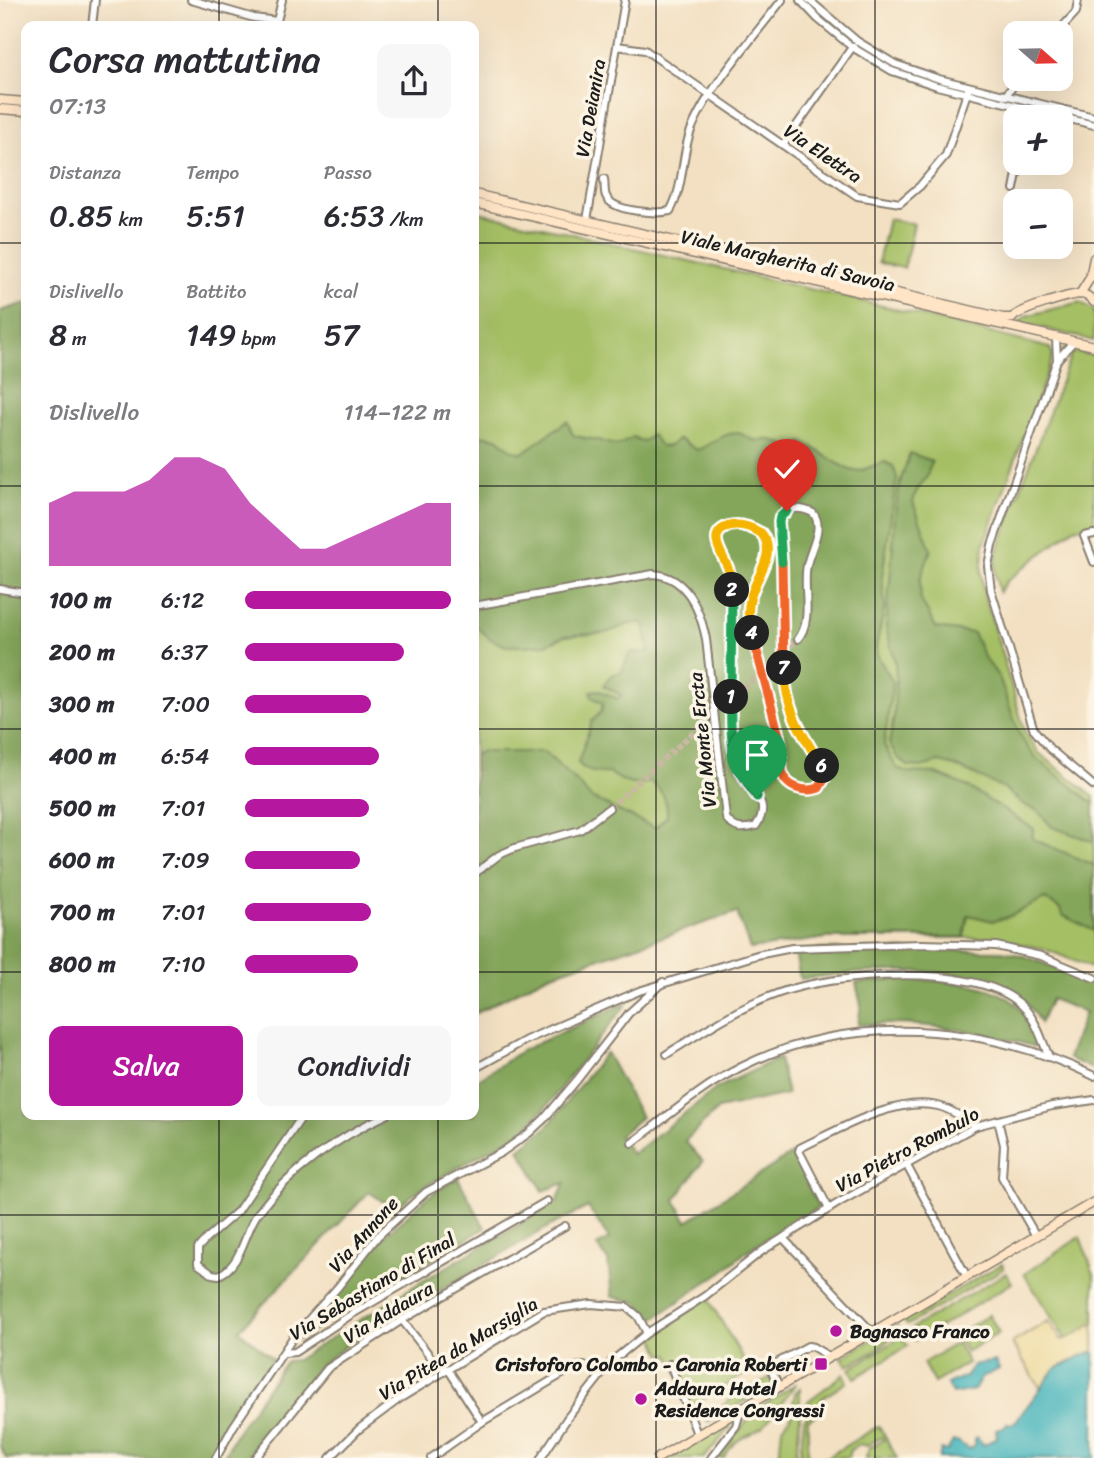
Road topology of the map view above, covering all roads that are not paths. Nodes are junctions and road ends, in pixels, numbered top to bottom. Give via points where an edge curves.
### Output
1 (95, 0) edge
2 (191, 0) edge
3 (282, 0) edge
4 (625, 0) edge
5 (782, 0) edge
6 (800, 0) edge
7 (809, 0) edge
8 (1079, 0) edge
9 (93, 21) edge
10 (1068, 21) edge
11 (854, 44) junction
12 (617, 46) junction
13 (968, 90) junction
14 (1009, 91) edge
15 (710, 95) junction
16 (1005, 96) junction
17 (0, 100) edge
18 (21, 102) edge
19 (1014, 105) edge
20 (1021, 105) edge
21 (0, 109) edge
22 (21, 111) edge
23 (1073, 115) edge
24 (1094, 117) edge
25 (1073, 120) edge
26 (1094, 125) edge
27 (783, 145) junction
28 (1017, 175) edge
29 (604, 179) dead end
30 (1014, 189) dead end
31 (479, 195) edge
32 (479, 204) edge
33 (587, 220) junction
34 (1093, 263) edge
35 (1080, 294) junction
36 (1094, 301) edge
37 (1012, 318) junction
38 (1015, 328) junction
39 (1056, 338) junction
40 (1073, 342) junction
41 (1094, 346) edge
42 (1057, 360) junction
43 (1094, 534) edge
44 (1094, 562) edge
45 (0, 589) edge
46 (21, 592) edge
47 (479, 605) edge
48 (798, 639) tunnel mouth
49 (1094, 786) edge
50 (609, 808) tunnel mouth
51 (479, 870) edge
52 (1094, 978) edge
53 (663, 982) junction
54 (667, 1054) dead end
55 (1049, 1057) junction
56 (479, 1066) edge
57 (1094, 1076) edge
58 (1094, 1100) edge
59 (300, 1120) edge
60 (375, 1120) edge
61 (998, 1120) junction
62 (976, 1126) junction
63 (632, 1143) dead end
64 (906, 1164) junction
65 (547, 1201) dead end
66 (1094, 1201) edge
67 (829, 1209) junction
68 (565, 1226) dead end
69 (1036, 1236) junction
70 (783, 1238) junction
71 (967, 1277) junction
72 (402, 1320) junction
73 (872, 1332) junction
74 (646, 1333) junction
75 (284, 1353) junction
76 (830, 1357) junction
77 (670, 1364) dead end
78 (447, 1369) junction
79 (601, 1373) junction
80 (779, 1386) junction
81 (741, 1409) junction
82 (482, 1422) junction
83 (697, 1434) junction
84 (216, 1458) edge
85 (255, 1458) edge
86 (330, 1458) edge
87 (431, 1458) edge
88 (541, 1458) edge
89 (658, 1458) edge
90 (711, 1458) edge

1 - 9 street
2 - 3 street via 277,21
4 - 12 street, Via Deianira
5 - 15 street
6 - 11 street
7 - 11 street
8 - 10 street
11 - 13 street via 902,75
11 - 27 street
12 - 15 street, Via Elettra via 645,50
12 - 33 street, Via Deianira
13 - 16 street
13 - 19 street
13 - 27 street, Via Elettra via 946,155 900,203 857,196
14 - 16 street
15 - 27 street, Via Elettra
15 - 29 street via 690,133 677,199 670,211 614,205 606,198
16 - 20 street
17 - 18 street
21 - 22 street
23 - 24 street
25 - 26 street
28 - 30 street
31 - 33 street, Viale Margherita di Savoia
32 - 38 street, Viale Margherita di Savoia
33 - 37 street, Viale Margherita di Savoia
34 - 35 street
34 - 36 street
35 - 36 street
35 - 37 street via 1022,310
37 - 38 street
38 - 39 street, Viale Margherita di Savoia
39 - 40 street, Viale Margherita di Savoia
39 - 42 street
40 - 41 street, Viale Margherita di Savoia
40 - 42 street
42 - 49 street via 992,545 989,575 1034,730 1050,750
43 - 44 street via 1084,536
45 - 46 street
47 - 48 street, Via Monte Ercta via 653,574 679,583 696,606 706,639 726,818 743,829 756,826 763,807 733,753 733,608 729,568 717,544 722,529 745,526 766,540 767,556 751,593 748,616 781,745 782,771 789,783 812,790 822,786 825,773 797,728 784,677 779,527 784,512 796,509 813,513 819,526 807,566 807,621
50 - 51 street via 580,830 515,848
52 - 53 street via 1013,948 922,944 792,948
53 - 56 street via 526,1040
53 - 75 street, Via Annone via 629,1013 529,1133 426,1192 396,1217
54 - 55 street via 781,992 836,980 898,976 947,978 1001,991 1030,1014
55 - 57 street
55 - 63 street via 1007,1044 895,1029 819,1040 766,1057 714,1082
58 - 61 street, Via Pietro Rombulo
59 - 60 street via 238,1211 198,1248 198,1264 204,1270 219,1275 230,1268 258,1213 280,1187 350,1132
61 - 62 street, Via Pietro Rombulo
61 - 69 street via 1004,1144 1002,1177
62 - 64 street, Via Pietro Rombulo
62 - 67 street via 940,1106 915,1105 868,1116 800,1148
64 - 67 street, Via Pietro Rombulo
64 - 71 street
65 - 75 street, Via Sebastiano di Final via 295,1352
66 - 69 street
67 - 70 street, Via Pietro Rombulo
68 - 72 street, Via Addaura
69 - 71 street
70 - 73 street
70 - 74 street, Via Pietro Rombulo
71 - 73 street
72 - 78 street via 437,1365
72 - 85 street, Via Addaura via 328,1368
73 - 76 street
74 - 78 street, Via Pitea da Marsiglia via 638,1316 627,1307 591,1304 558,1308 528,1319
74 - 79 street, Via Pietro Rombulo
75 - 84 street, Via Sebastiano di Final
76 - 80 street
76 - 80 street via 808,1346 779,1362 771,1370
77 - 83 street
78 - 82 street
78 - 86 street, Via Pitea da Marsiglia via 359,1429
79 - 82 street via 574,1367
79 - 88 street, Via Pietro Rombulo
80 - 81 street
81 - 83 street
81 - 90 street via 736,1426
82 - 87 street
83 - 89 street

